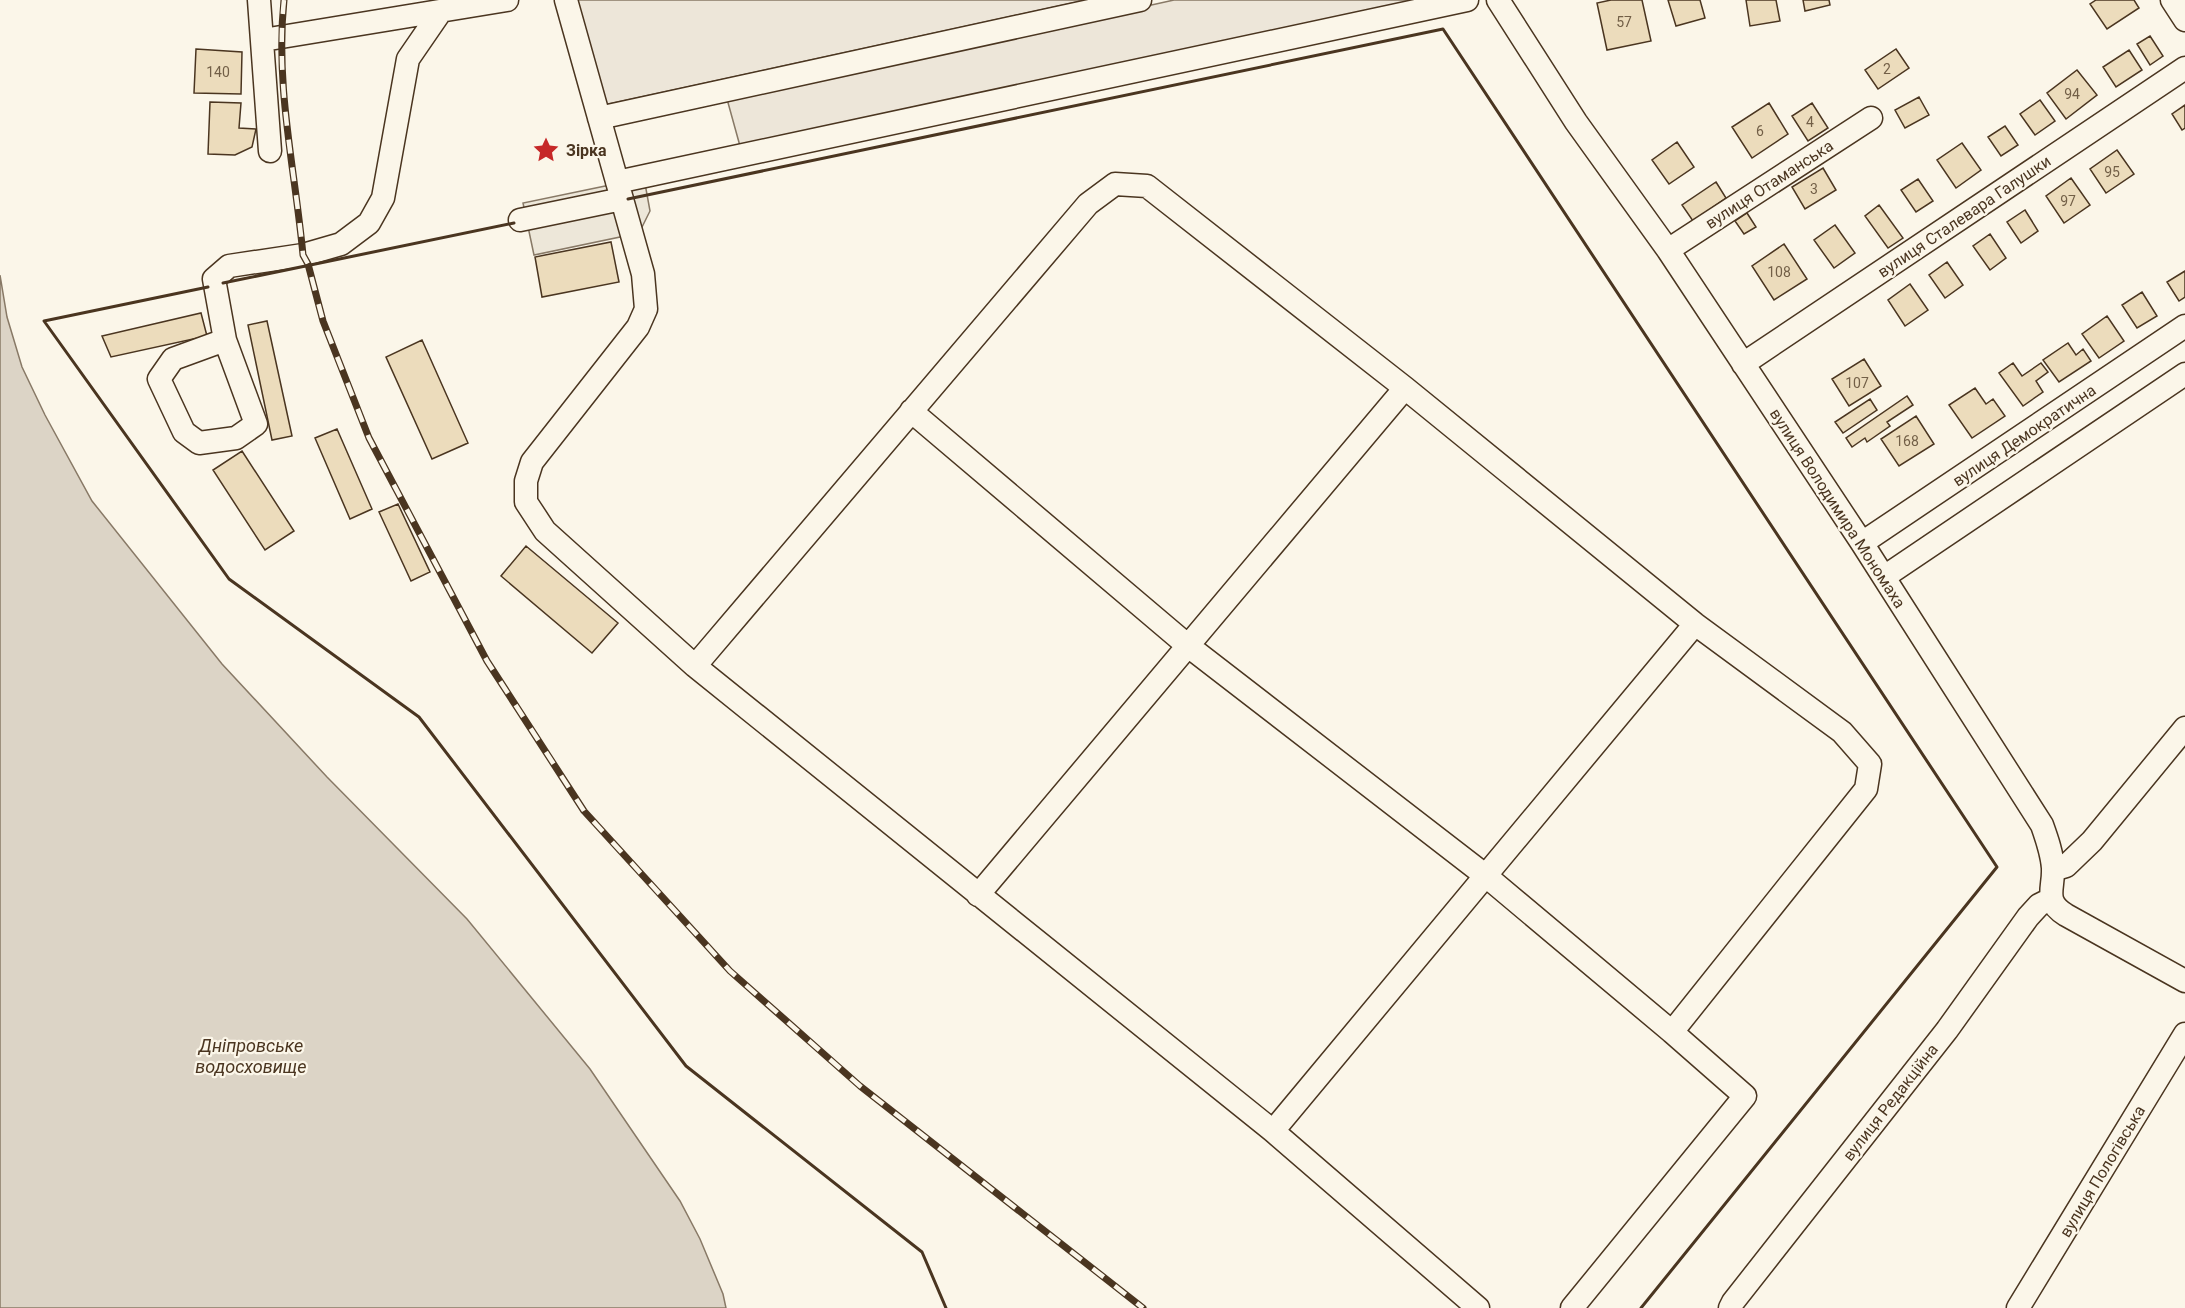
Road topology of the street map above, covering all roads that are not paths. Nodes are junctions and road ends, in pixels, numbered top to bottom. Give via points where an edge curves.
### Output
1 (259, 0) edge
2 (507, 0) edge
3 (566, 0) edge
4 (1140, 0) edge
5 (1467, 0) edge
6 (1498, 0) edge
7 (2172, 0) edge
8 (441, 11) junction
9 (2185, 20) edge
10 (263, 40) junction
11 (2185, 68) edge
12 (599, 118) junction
13 (1871, 118) dead end
14 (270, 151) dead end
15 (619, 190) junction
16 (520, 220) dead end
17 (1668, 250) junction
18 (2185, 326) edge
19 (225, 340) junction
20 (1743, 364) junction
21 (2185, 374) edge
22 (1405, 388) junction
23 (911, 411) junction
24 (1862, 543) junction
25 (1884, 577) junction
26 (1695, 624) junction
27 (1187, 645) junction
28 (694, 666) junction
29 (2185, 728) edge
30 (2053, 870) junction
31 (1486, 876) junction
32 (978, 895) junction
33 (2051, 899) junction
34 (2185, 981) edge
35 (1672, 1032) junction
36 (2185, 1034) edge
37 (1273, 1131) junction
38 (1478, 1308) edge
39 (1572, 1308) edge
40 (1730, 1308) edge
41 (2018, 1308) edge

1 - 10 street
2 - 8 street
3 - 12 street
4 - 12 street
5 - 15 street
6 - 17 street, вулиця Володимира Мономаха via 1576,122
7 - 9 street
8 - 10 street
8 - 19 street via 408,59 383,198 369,223 341,244 303,255 230,266 214,279
10 - 14 street
11 - 20 street, вулиця Сталевара Галушки
12 - 15 street
13 - 17 street, вулиця Отаманська
15 - 16 street
15 - 28 street via 643,274 646,309 638,327 532,462 526,481 526,502 545,531
17 - 20 street, вулиця Володимира Мономаха
18 - 24 street, вулиця Демократична
19 - 19 street via 256,424 236,438 199,443 184,432 159,379 173,359
20 - 24 street, вулиця Володимира Мономаха
21 - 25 street
22 - 23 street via 1147,186 1115,184 1088,204
22 - 26 street
22 - 27 street
23 - 27 street
23 - 28 street
24 - 25 street, вулиця Володимира Мономаха
25 - 30 street, вулиця Володимира Мономаха via 2043,825
26 - 31 street
26 - 35 street via 1842,732 1870,764 1866,789
27 - 31 street
27 - 32 street
28 - 32 street
29 - 30 street via 2092,841 2066,866
30 - 33 street, вулиця Володимира Мономаха
31 - 35 street
31 - 37 street
32 - 37 street
33 - 34 street via 2059,910
33 - 40 street, вулиця Редакційна via 2028,917 1947,1030
35 - 39 street via 1745,1096
36 - 41 street, вулиця Пологівська
37 - 38 street

